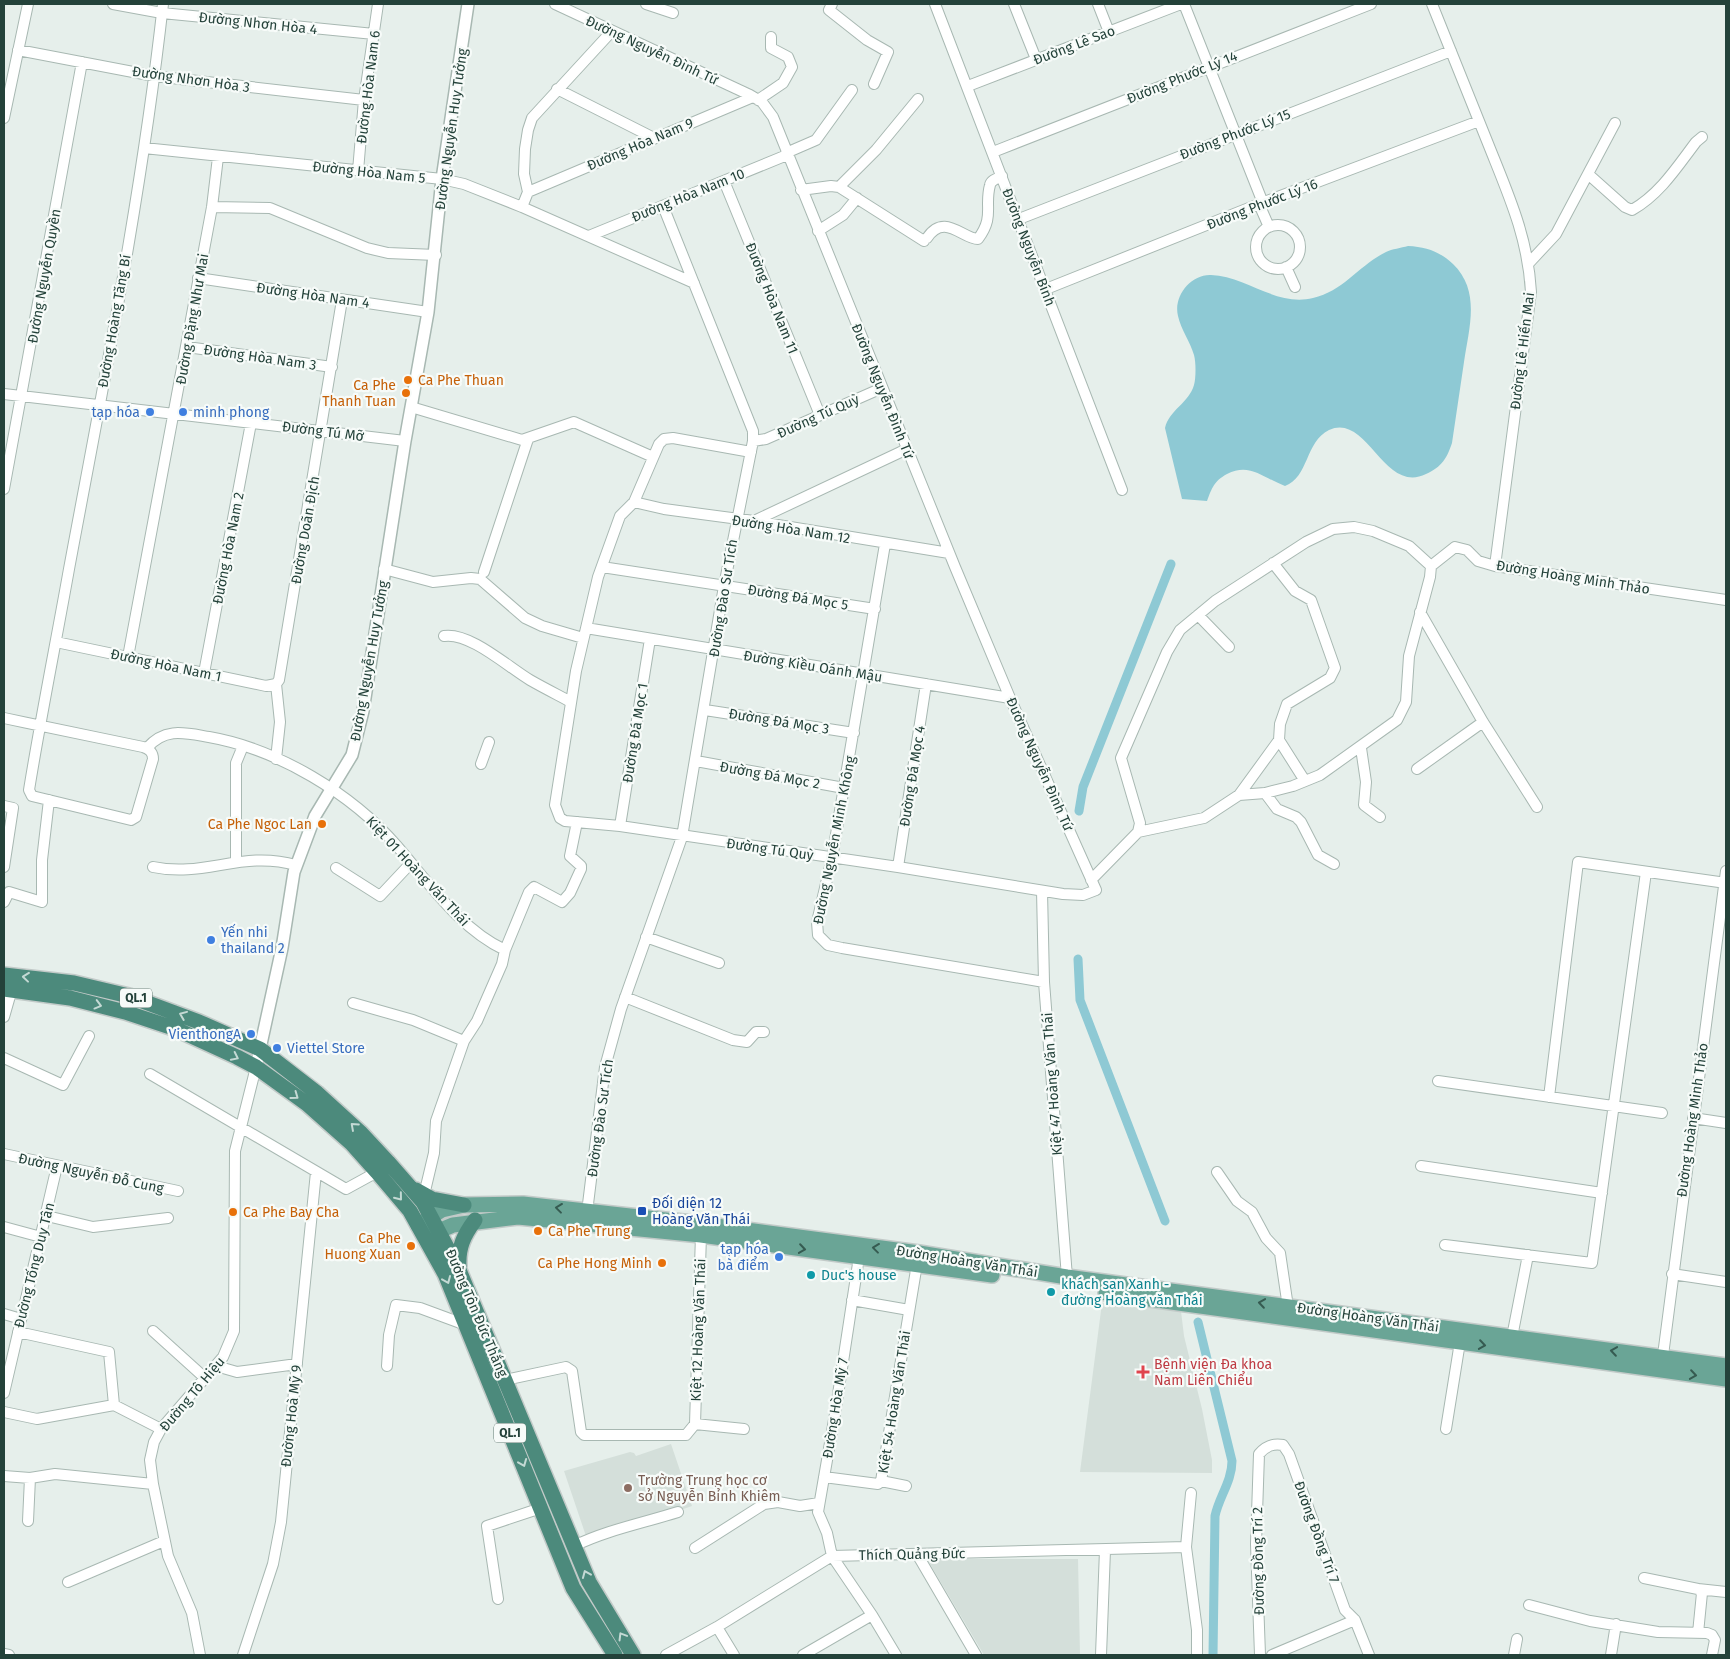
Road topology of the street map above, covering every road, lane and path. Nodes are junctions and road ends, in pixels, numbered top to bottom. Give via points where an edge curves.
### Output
1 (28, 4) edge
2 (113, 4) edge
3 (378, 4) edge
4 (468, 4) edge
5 (554, 4) edge
6 (646, 4) edge
7 (832, 4) edge
8 (935, 4) edge
9 (1014, 4) edge
10 (1098, 4) edge
11 (1182, 4) edge
12 (1371, 4) edge
13 (1432, 4) edge
14 (162, 9) edge
15 (672, 13) dead end
16 (612, 31) junction
17 (1109, 32) junction
18 (374, 34) junction
19 (771, 37) dead end
20 (18, 50) junction
21 (1451, 51) junction
22 (1036, 60) junction
23 (82, 62) junction
24 (1208, 66) junction
25 (154, 76) junction
26 (874, 84) dead end
27 (968, 86) junction
28 (558, 89) junction
29 (852, 90) dead end
30 (756, 98) junction
31 (918, 99) dead end
32 (364, 100) junction
33 (4, 118) edge
34 (1479, 120) junction
35 (1615, 123) dead end
36 (1235, 134) junction
37 (1702, 137) dead end
38 (654, 138) junction
39 (144, 148) junction
40 (993, 152) junction
41 (787, 154) junction
42 (218, 157) junction
43 (358, 171) junction
44 (1588, 174) junction
45 (1002, 176) junction
46 (442, 180) junction
47 (724, 181) junction
48 (839, 187) junction
49 (801, 190) junction
50 (528, 192) junction
51 (857, 198) junction
52 (1261, 204) junction
53 (663, 206) junction
54 (212, 207) junction
55 (522, 207) junction
56 (1019, 219) junction
57 (1269, 228) junction
58 (818, 231) junction
59 (589, 236) junction
60 (436, 255) junction
61 (1529, 263) junction
62 (1286, 267) junction
63 (198, 278) junction
64 (694, 283) junction
65 (1295, 287) dead end
66 (1046, 289) junction
67 (342, 300) junction
68 (428, 312) junction
69 (187, 347) junction
70 (332, 367) junction
71 (882, 388) junction
72 (4, 394) edge
73 (22, 396) junction
74 (100, 407) junction
75 (410, 407) junction
76 (175, 414) junction
77 (820, 415) junction
78 (251, 423) junction
79 (322, 431) junction
80 (528, 440) junction
81 (753, 440) junction
82 (405, 441) junction
83 (906, 449) junction
84 (750, 452) junction
85 (653, 457) junction
86 (4, 489) edge
87 (1122, 490) dead end
88 (634, 502) junction
89 (736, 520) junction
90 (754, 521) junction
91 (885, 544) junction
92 (949, 554) junction
93 (1273, 563) junction
94 (1431, 566) junction
95 (1495, 566) junction
96 (602, 567) junction
97 (384, 569) junction
98 (484, 572) dead end
99 (724, 586) junction
100 (1726, 600) edge
101 (875, 609) junction
102 (1420, 612) junction
103 (1198, 615) junction
104 (584, 633) junction
105 (444, 636) dead end
106 (650, 639) junction
107 (56, 642) junction
108 (1229, 647) dead end
109 (715, 650) junction
110 (128, 657) junction
111 (204, 673) junction
112 (864, 674) junction
113 (276, 684) junction
114 (926, 684) junction
115 (1010, 698) junction
116 (571, 702) junction
117 (705, 710) junction
118 (4, 718) edge
119 (1483, 722) junction
120 (40, 726) junction
121 (854, 733) junction
122 (1279, 740) junction
123 (489, 742) dead end
124 (243, 746) junction
125 (145, 747) junction
126 (1362, 748) junction
127 (276, 760) junction
128 (696, 761) junction
129 (480, 764) dead end
130 (1417, 769) dead end
131 (1305, 781) junction
132 (844, 788) junction
133 (331, 791) junction
134 (1265, 793) junction
135 (1238, 795) junction
136 (49, 800) junction
137 (4, 806) edge
138 (1537, 808) dead end
139 (1380, 817) dead end
140 (577, 822) junction
141 (620, 826) junction
142 (1138, 832) junction
143 (682, 837) junction
144 (832, 858) junction
145 (236, 861) junction
146 (411, 863) junction
147 (1334, 864) dead end
148 (296, 865) junction
149 (153, 867) dead end
150 (898, 867) junction
151 (4, 868) edge
152 (336, 868) dead end
153 (1726, 871) edge
154 (1646, 872) junction
155 (1091, 880) junction
156 (1725, 883) edge
157 (1096, 890) joint
158 (1042, 891) junction
159 (4, 902) edge
160 (646, 937) junction
161 (505, 950) junction
162 (719, 963) dead end
163 (4, 975) edge
164 (1044, 982) junction
165 (8, 990) edge
166 (129, 996) junction
167 (625, 997) junction
168 (353, 1003) dead end
169 (125, 1012) junction
170 (4, 1017) edge
171 (764, 1032) dead end
172 (89, 1036) dead end
173 (464, 1040) junction
174 (260, 1049) junction
175 (4, 1058) edge
176 (256, 1067) junction
177 (150, 1074) dead end
178 (1438, 1081) dead end
179 (1549, 1097) junction
180 (1614, 1106) junction
181 (1662, 1114) dead end
182 (1693, 1118) junction
183 (1726, 1122) edge
184 (241, 1127) junction
185 (4, 1154) edge
186 (57, 1166) junction
187 (1421, 1166) dead end
188 (316, 1172) junction
189 (377, 1172) junction
190 (1217, 1172) dead end
191 (406, 1183) junction
192 (178, 1192) dead end
193 (1602, 1193) junction
194 (424, 1195) junction
195 (464, 1205) junction
196 (588, 1212) junction
197 (47, 1216) junction
198 (431, 1216) junction
199 (168, 1218) dead end
200 (475, 1220) junction
201 (4, 1227) edge
202 (427, 1231) junction
203 (700, 1235) junction
204 (41, 1237) junction
205 (1445, 1245) dead end
206 (1528, 1255) junction
207 (858, 1257) junction
208 (917, 1264) junction
209 (460, 1270) junction
210 (1672, 1274) junction
211 (1067, 1277) junction
212 (1726, 1282) edge
213 (1145, 1293) junction
214 (852, 1300) junction
215 (1288, 1307) junction
216 (909, 1310) junction
217 (4, 1314) edge
218 (21, 1319) junction
219 (466, 1325) junction
220 (153, 1331) dead end
221 (18, 1332) junction
222 (1512, 1337) junction
223 (1460, 1342) junction
224 (296, 1364) junction
225 (1661, 1364) junction
226 (216, 1366) junction
227 (387, 1366) dead end
228 (1726, 1366) edge
229 (205, 1378) junction
230 (1726, 1379) edge
231 (505, 1380) junction
232 (4, 1393) edge
233 (114, 1405) junction
234 (4, 1412) edge
235 (695, 1424) junction
236 (161, 1429) junction
237 (744, 1429) dead end
238 (1446, 1429) dead end
239 (1259, 1466) joint
240 (4, 1476) edge
241 (824, 1477) junction
242 (30, 1478) junction
243 (881, 1481) junction
244 (153, 1484) junction
245 (906, 1486) dead end
246 (1191, 1493) dead end
247 (819, 1503) junction
248 (541, 1508) junction
249 (678, 1512) dead end
250 (28, 1521) dead end
251 (164, 1541) junction
252 (574, 1546) junction
253 (1186, 1547) junction
254 (695, 1548) dead end
255 (1105, 1550) junction
256 (917, 1554) junction
257 (832, 1556) junction
258 (1644, 1578) dead end
259 (68, 1582) dead end
260 (1698, 1589) junction
261 (1726, 1592) edge
262 (498, 1599) dead end
263 (1529, 1605) dead end
264 (872, 1615) junction
265 (1355, 1620) junction
266 (1616, 1624) junction
267 (717, 1627) junction
268 (1698, 1633) junction
269 (1517, 1640) dead end
270 (4, 1654) edge
271 (9, 1655) edge
272 (200, 1655) edge
273 (243, 1655) edge
274 (615, 1655) edge
275 (633, 1655) edge
276 (666, 1655) edge
277 (734, 1655) edge
278 (803, 1655) edge
279 (896, 1655) edge
280 (976, 1655) edge
281 (1101, 1655) edge
282 (1197, 1655) edge
283 (1260, 1655) edge
284 (1272, 1655) edge
285 (1369, 1655) edge
286 (1514, 1655) edge
287 (1611, 1655) edge
288 (1712, 1655) edge

1 - 20 street
2 - 14 street, Đường Nhơn Hòa 4
3 - 18 street, Đường Hòa Nam 6
4 - 46 street, Đường Nguyễn Huy Tưởng
5 - 16 street, Đường Nguyễn Đình Tứ
6 - 15 street
7 - 26 street via 829,10 888,52
8 - 27 street, Đường Nguyễn Bính
9 - 22 street
10 - 17 street
11 - 17 street, Đường Lê Sao
11 - 24 street
12 - 24 street, Đường Phước Lý 14
13 - 21 street, Đường Lê Hiến Mai
14 - 18 street, Đường Nhơn Hòa 4
14 - 25 street, Đường Hoàng Tăng Bí
16 - 28 street
16 - 30 street, Đường Nguyễn Đình Tứ
17 - 22 street, Đường Lê Sao
18 - 32 street, Đường Hòa Nam 6
19 - 30 street, Đường Hòa Nam 9 via 770,48 788,57 792,67 783,83
20 - 23 street, Đường Nhơn Hòa 3
20 - 33 street
21 - 34 street, Đường Lê Hiến Mai
21 - 36 street, Đường Phước Lý 15
22 - 27 street, Đường Lê Sao
23 - 25 street, Đường Nhơn Hòa 3
23 - 73 street, Đường Nguyễn Quyền
24 - 36 street
24 - 40 street, Đường Phước Lý 14
25 - 32 street, Đường Nhơn Hòa 3
25 - 39 street, Đường Hoàng Tăng Bí
27 - 40 street, Đường Nguyễn Bính
28 - 38 street
28 - 50 street via 532,118 528,130 524,174
29 - 41 street, Đường Hòa Nam 10 via 816,140
30 - 38 street, Đường Hòa Nam 9
30 - 41 street, Đường Nguyễn Đình Tứ via 773,117
31 - 48 street via 876,150
32 - 43 street, Đường Hòa Nam 6
34 - 52 street, Đường Phước Lý 16
34 - 61 street, Đường Lê Hiến Mai via 1525,242
35 - 44 street
36 - 52 street
36 - 56 street, Đường Phước Lý 15
37 - 44 street via 1668,180 1632,210
38 - 50 street, Đường Hòa Nam 9
39 - 42 street, Đường Hòa Nam 5
39 - 74 street, Đường Hoàng Tăng Bí
40 - 45 street, Đường Nguyễn Bính
41 - 47 street, Đường Hòa Nam 10
41 - 49 street, Đường Nguyễn Đình Tứ
42 - 43 street, Đường Hòa Nam 5
42 - 54 street, Đường Đặng Như Mai
43 - 46 street, Đường Hòa Nam 5
44 - 61 street via 1556,234
45 - 51 street via 990,185 989,218 978,239 952,227 937,229 925,239
45 - 56 street, Đường Nguyễn Bính
46 - 55 street, Đường Hòa Nam 5 via 464,184
46 - 60 street, Đường Nguyễn Huy Tưởng
47 - 53 street, Đường Hòa Nam 10
47 - 77 street, Đường Hòa Nam 11
48 - 49 street
48 - 51 street
49 - 58 street, Đường Nguyễn Đình Tứ
50 - 55 street
51 - 58 street via 843,215
52 - 57 street
52 - 66 street, Đường Phước Lý 16
53 - 59 street, Đường Hòa Nam 10
53 - 64 street, Đường Đào Sư Tích
54 - 60 street via 270,208 367,248 388,253
54 - 63 street, Đường Đặng Như Mai
55 - 59 street, Đường Hòa Nam 5
56 - 66 street, Đường Nguyễn Bính
57 - 62 street via 1258,238 1256,252 1270,268
57 - 62 street via 1283,226 1295,233 1299,253 1296,260
58 - 71 street, Đường Nguyễn Đình Tứ
59 - 64 street, Đường Hòa Nam 5
60 - 68 street, Đường Nguyễn Huy Tưởng
61 - 95 street, Đường Lê Hiến Mai via 1531,292
62 - 65 street
63 - 67 street, Đường Hòa Nam 4
63 - 69 street, Đường Đặng Như Mai
64 - 81 street, Đường Đào Sư Tích via 753,431
66 - 87 street, Đường Nguyễn Bính
67 - 68 street, Đường Hòa Nam 4
67 - 70 street, Đường Doãn Địch
68 - 75 street, Đường Nguyễn Huy Tưởng
69 - 70 street, Đường Hòa Nam 3
69 - 76 street, Đường Đặng Như Mai
70 - 79 street, Đường Doãn Địch
71 - 77 street, Đường Tú Quỳ
71 - 83 street, Đường Nguyễn Đình Tứ
72 - 73 street, Đường Tú Mỡ
73 - 74 street, Đường Tú Mỡ
73 - 86 street, Đường Nguyễn Quyền
74 - 76 street, Đường Tú Mỡ
74 - 107 street, Đường Hoàng Tăng Bí
75 - 80 street
75 - 82 street, Đường Nguyễn Huy Tưởng
76 - 78 street, Đường Tú Mỡ
76 - 110 street, Đường Đặng Như Mai
77 - 81 street, Đường Tú Quỳ via 766,439
78 - 79 street, Đường Tú Mỡ
78 - 111 street, Đường Hòa Nam 2
79 - 82 street, Đường Tú Mỡ
79 - 113 street, Đường Doãn Địch
80 - 85 street via 574,422
80 - 98 street
81 - 84 street, Đường Đào Sư Tích
82 - 97 street, Đường Nguyễn Huy Tưởng
83 - 90 street
83 - 92 street, Đường Nguyễn Đình Tứ
84 - 85 street, Đường Tú Quỳ via 669,437 662,440
84 - 89 street, Đường Đào Sư Tích
85 - 88 street, Đường Tú Quỳ
88 - 89 street, Đường Hòa Nam 12
88 - 96 street, Đường Tú Quỳ via 620,516
89 - 90 street, Đường Hòa Nam 12
89 - 99 street, Đường Đào Sư Tích
90 - 91 street, Đường Hòa Nam 12
91 - 92 street, Đường Hòa Nam 12
91 - 101 street, Đường Nguyễn Minh Không
92 - 115 street, Đường Nguyễn Đình Tứ
93 - 94 street via 1333,529 1354,527 1373,530 1408,546
93 - 103 street
93 - 122 street via 1295,591 1311,600 1336,668 1330,678 1287,704
94 - 95 street, Đường Hoàng Minh Thảo via 1455,547 1467,550 1478,561
94 - 102 street
95 - 100 street, Đường Hoàng Minh Thảo
96 - 99 street, Đường Đá Mọc 5
96 - 104 street, Đường Tú Quỳ
97 - 104 street, Đường Kiều Oánh Mậu via 433,582 480,579 525,618 542,626
97 - 133 street, Đường Nguyễn Huy Tưởng via 359,731 349,760
99 - 101 street, Đường Đá Mọc 5
99 - 109 street, Đường Đào Sư Tích
101 - 112 street, Đường Nguyễn Minh Không
102 - 119 street
102 - 126 street via 1410,656 1406,702 1397,720
103 - 108 street
103 - 142 street via 1180,630 1166,652 1121,758 1140,823
104 - 106 street, Đường Kiều Oánh Mậu
104 - 116 street, Đường Tú Quỳ
105 - 116 street via 472,642
106 - 109 street, Đường Kiều Oánh Mậu
106 - 141 street, Đường Đá Mọc 1
107 - 110 street, Đường Hòa Nam 1
107 - 120 street, Đường Hoàng Tăng Bí
109 - 112 street, Đường Kiều Oánh Mậu
109 - 117 street, Đường Đào Sư Tích
110 - 111 street, Đường Hòa Nam 1
111 - 113 street, Đường Hòa Nam 1 via 266,686
112 - 114 street, Đường Kiều Oánh Mậu
112 - 121 street, Đường Nguyễn Minh Không
113 - 127 street, Đường Doãn Địch via 280,722
114 - 115 street, Đường Kiều Oánh Mậu
114 - 150 street, Đường Đá Mọc 4
115 - 155 street, Đường Nguyễn Đình Tứ
116 - 140 street, Đường Tú Quỳ via 555,805 560,818
117 - 121 street, Đường Đá Mọc 3
117 - 128 street, Đường Đào Sư Tích
118 - 120 street
119 - 130 street
119 - 138 street
120 - 125 street
120 - 136 street, Đường Hoàng Tăng Bí via 30,793
121 - 132 street, Đường Nguyễn Minh Không
122 - 131 street
122 - 135 street
123 - 129 street
124 - 125 street, Kiệt 01 Hoàng Văn Thái via 180,732 163,735
124 - 127 street, Kiệt 01 Hoàng Văn Thái
124 - 145 street via 236,763
125 - 136 street via 152,752 153,759 134,820
126 - 131 street
126 - 139 street via 1366,782 1364,805
127 - 133 street, Kiệt 01 Hoàng Văn Thái via 299,769
128 - 132 street, Đường Đá Mọc 2
128 - 143 street, Đường Đào Sư Tích
131 - 134 street
132 - 144 street, Đường Nguyễn Minh Không
133 - 146 street, Kiệt 01 Hoàng Văn Thái via 350,801 396,844
133 - 148 street, Đường Nguyễn Huy Tưởng via 315,816
134 - 135 street
134 - 147 street via 1277,810 1301,822 1318,855
135 - 142 street via 1204,818
136 - 159 street via 42,860 42,902 9,892
137 - 151 street via 13,808
140 - 141 street, Đường Tú Quỳ
140 - 161 street via 570,856 581,868 567,898 560,902 534,887
141 - 143 street, Đường Tú Quỳ
142 - 155 street
143 - 144 street, Đường Tú Quỳ
143 - 160 street, Đường Đào Sư Tích
144 - 150 street, Đường Tú Quỳ
144 - 164 street, Đường Nguyễn Minh Không via 817,922 818,935 828,945
145 - 148 street via 266,859
145 - 149 street via 182,872
146 - 152 street via 380,896
146 - 161 street, Kiệt 01 Hoàng Văn Thái via 464,921 488,942
148 - 174 street, Đường Nguyễn Huy Tưởng
150 - 158 street, Đường Tú Quỳ
153 - 156 street, Đường Hoàng Minh Thảo
154 - 156 street
154 - 179 street via 1578,862
154 - 180 street
155 - 157 street, Đường Nguyễn Đình Tứ
156 - 182 street, Đường Hoàng Minh Thảo
157 - 158 street, Đường Tú Quỳ via 1083,895
158 - 164 street, Kiệt 47 Hoàng Văn Thái
160 - 162 street
160 - 167 street, Đường Đào Sư Tích
161 - 173 street via 477,1021
166 -> 163 highway, Đường Tôn Đức Thắng / QL.1 via 66,982
164 - 211 street, Kiệt 47 Hoàng Văn Thái
165 -> 169 highway, Đường Tôn Đức Thắng / QL.1 via 70,998
165 - 170 street
166 - 169 highway
174 -> 166 highway, Đường Tôn Đức Thắng / QL.1
167 - 171 street via 744,1043 751,1040 756,1032
167 - 196 street, Đường Đào Sư Tích via 605,1067
168 - 173 street via 413,1020
169 -> 176 highway, Đường Tôn Đức Thắng / QL.1 via 176,1029
172 - 175 street via 63,1085
173 - 194 street via 436,1121 434,1152
174 - 176 street, Đường Nguyễn Huy Tưởng
191 -> 174 highway, Đường Tôn Đức Thắng / QL.1 via 361,1133
176 - 184 street, Đường Tô Hiệu
176 -> 189 highway, Đường Tôn Đức Thắng / QL.1 via 307,1104 352,1144
177 - 184 street
178 - 179 street
179 - 180 street
180 - 181 street
180 - 193 street
182 - 183 street
182 - 210 street, Đường Hoàng Minh Thảo
184 - 188 street
184 - 226 street, Đường Tô Hiệu via 235,1158 234,1331 231,1344
185 - 186 street, Đường Nguyễn Đỗ Cung
186 - 192 street, Đường Nguyễn Đỗ Cung
186 - 197 street, Đường Tống Duy Tân
187 - 193 street
188 - 189 street via 346,1189
188 - 224 street, Đường Hoà Mỹ 9
189 -> 202 highway, Đường Tôn Đức Thắng / QL.1
190 - 215 street via 1237,1201 1252,1212 1266,1238 1280,1253
191 - 194 highway
191 - 198 highway, Đường Tôn Đức Thắng / QL.1
193 - 206 street via 1592,1263
194 - 195 highway
196 -> 195 main road, Đường Hoàng Văn Thái via 523,1204
195 - 198 main road, Đường Hoàng Văn Thái
211 -> 196 main road, Đường Hoàng Văn Thái via 919,1253
197 - 199 street via 93,1227
197 - 204 street, Đường Tống Duy Tân
198 - 202 highway, Đường Tôn Đức Thắng / QL.1
200 - 202 main road, Đường Hoàng Văn Thái
200 - 203 main road, Đường Hoàng Văn Thái via 518,1217
200 - 209 highway via 463,1237 458,1254
201 - 204 street
202 - 209 highway, Đường Tôn Đức Thắng / QL.1
202 -> 219 highway, Đường Tôn Đức Thắng / QL.1
203 -> 207 main road, Đường Hoàng Văn Thái
203 - 235 street, Kiệt 12 Hoàng Văn Thái
204 - 218 street, Đường Tống Duy Tân
205 - 206 street
206 - 222 street
207 - 208 main road, Đường Hoàng Văn Thái
207 - 214 street, Đường Hòa Mỹ 7
208 - 213 main road, Đường Hoàng Văn Thái
208 - 216 street, Kiệt 54 Hoàng Văn Thái
209 - 231 highway, Đường Tôn Đức Thắng / QL.1
210 - 212 street
210 - 225 street, Đường Hoàng Minh Thảo
211 - 213 main road, Đường Hoàng Văn Thái
215 -> 213 main road, Đường Hoàng Văn Thái
213 - 223 main road, Đường Hoàng Văn Thái
214 - 216 street
214 - 241 street, Đường Hòa Mỹ 7
215 - 222 main road, Đường Hoàng Văn Thái
216 - 243 street, Kiệt 54 Hoàng Văn Thái
217 - 218 street
218 - 221 street, Đường Tống Duy Tân
219 - 227 street via 420,1308 396,1305 389,1335
219 -> 248 highway, Đường Tôn Đức Thắng / QL.1
220 - 229 street
221 - 232 street, Đường Tống Duy Tân
221 - 233 street via 109,1352
225 -> 222 main road, Đường Hoàng Văn Thái
223 -> 225 main road, Đường Hoàng Văn Thái
223 - 238 street
224 - 226 street via 237,1372
224 - 273 street, Đường Hoà Mỹ 9 via 281,1522 273,1564
225 - 228 main road, Đường Hoàng Văn Thái
225 -> 230 main road, Đường Hoàng Văn Thái
226 - 229 street, Đường Tô Hiệu
229 - 236 street, Đường Tô Hiệu
231 - 235 street via 566,1367 572,1371 584,1435 686,1435
231 - 252 highway, Đường Tôn Đức Thắng / QL.1
233 - 234 street via 37,1420
233 - 236 street
235 - 237 street
236 - 244 street, Đường Tô Hiệu via 150,1460
239 - 265 street, Đường Đồng Trí 7 via 1259,1454 1263,1450 1270,1445 1283,1445 1345,1610
239 - 283 street, Đường Đồng Trí 2 via 1256,1544
240 - 242 street
241 - 243 street, Kiệt 54 Hoàng Văn Thái via 878,1484
241 - 247 street, Đường Hòa Mỹ 7
242 - 244 street via 55,1474
242 - 250 street
243 - 245 street
244 - 251 street, Đường Tô Hiệu
246 - 253 street
247 - 254 street via 800,1506 778,1502 764,1504
247 - 257 street, Đường Hòa Mỹ 7 via 818,1512
248 - 262 street via 486,1526
248 - 274 highway, Đường Tôn Đức Thắng / QL.1 via 573,1588
249 - 252 street via 599,1534
251 - 259 street
251 - 272 street, Đường Tô Hiệu via 192,1612
275 -> 252 highway, Đường Tôn Đức Thắng / QL.1 via 589,1582
253 - 255 street, Thích Quảng Đức
253 - 282 street via 1197,1630
255 - 256 street, Thích Quảng Đức
255 - 281 street
256 - 257 street, Thích Quảng Đức
256 - 280 street
257 - 264 street
257 - 267 street
258 - 260 street
260 - 261 street
260 - 268 street via 1703,1599
263 - 266 street via 1590,1621
264 - 278 street
264 - 279 street
265 - 284 street
265 - 285 street, Đường Đồng Trí 7
266 - 268 street via 1658,1632
266 - 287 street
267 - 276 street
267 - 277 street
268 - 288 street via 1712,1635 1715,1640
269 - 286 street
270 - 271 street

